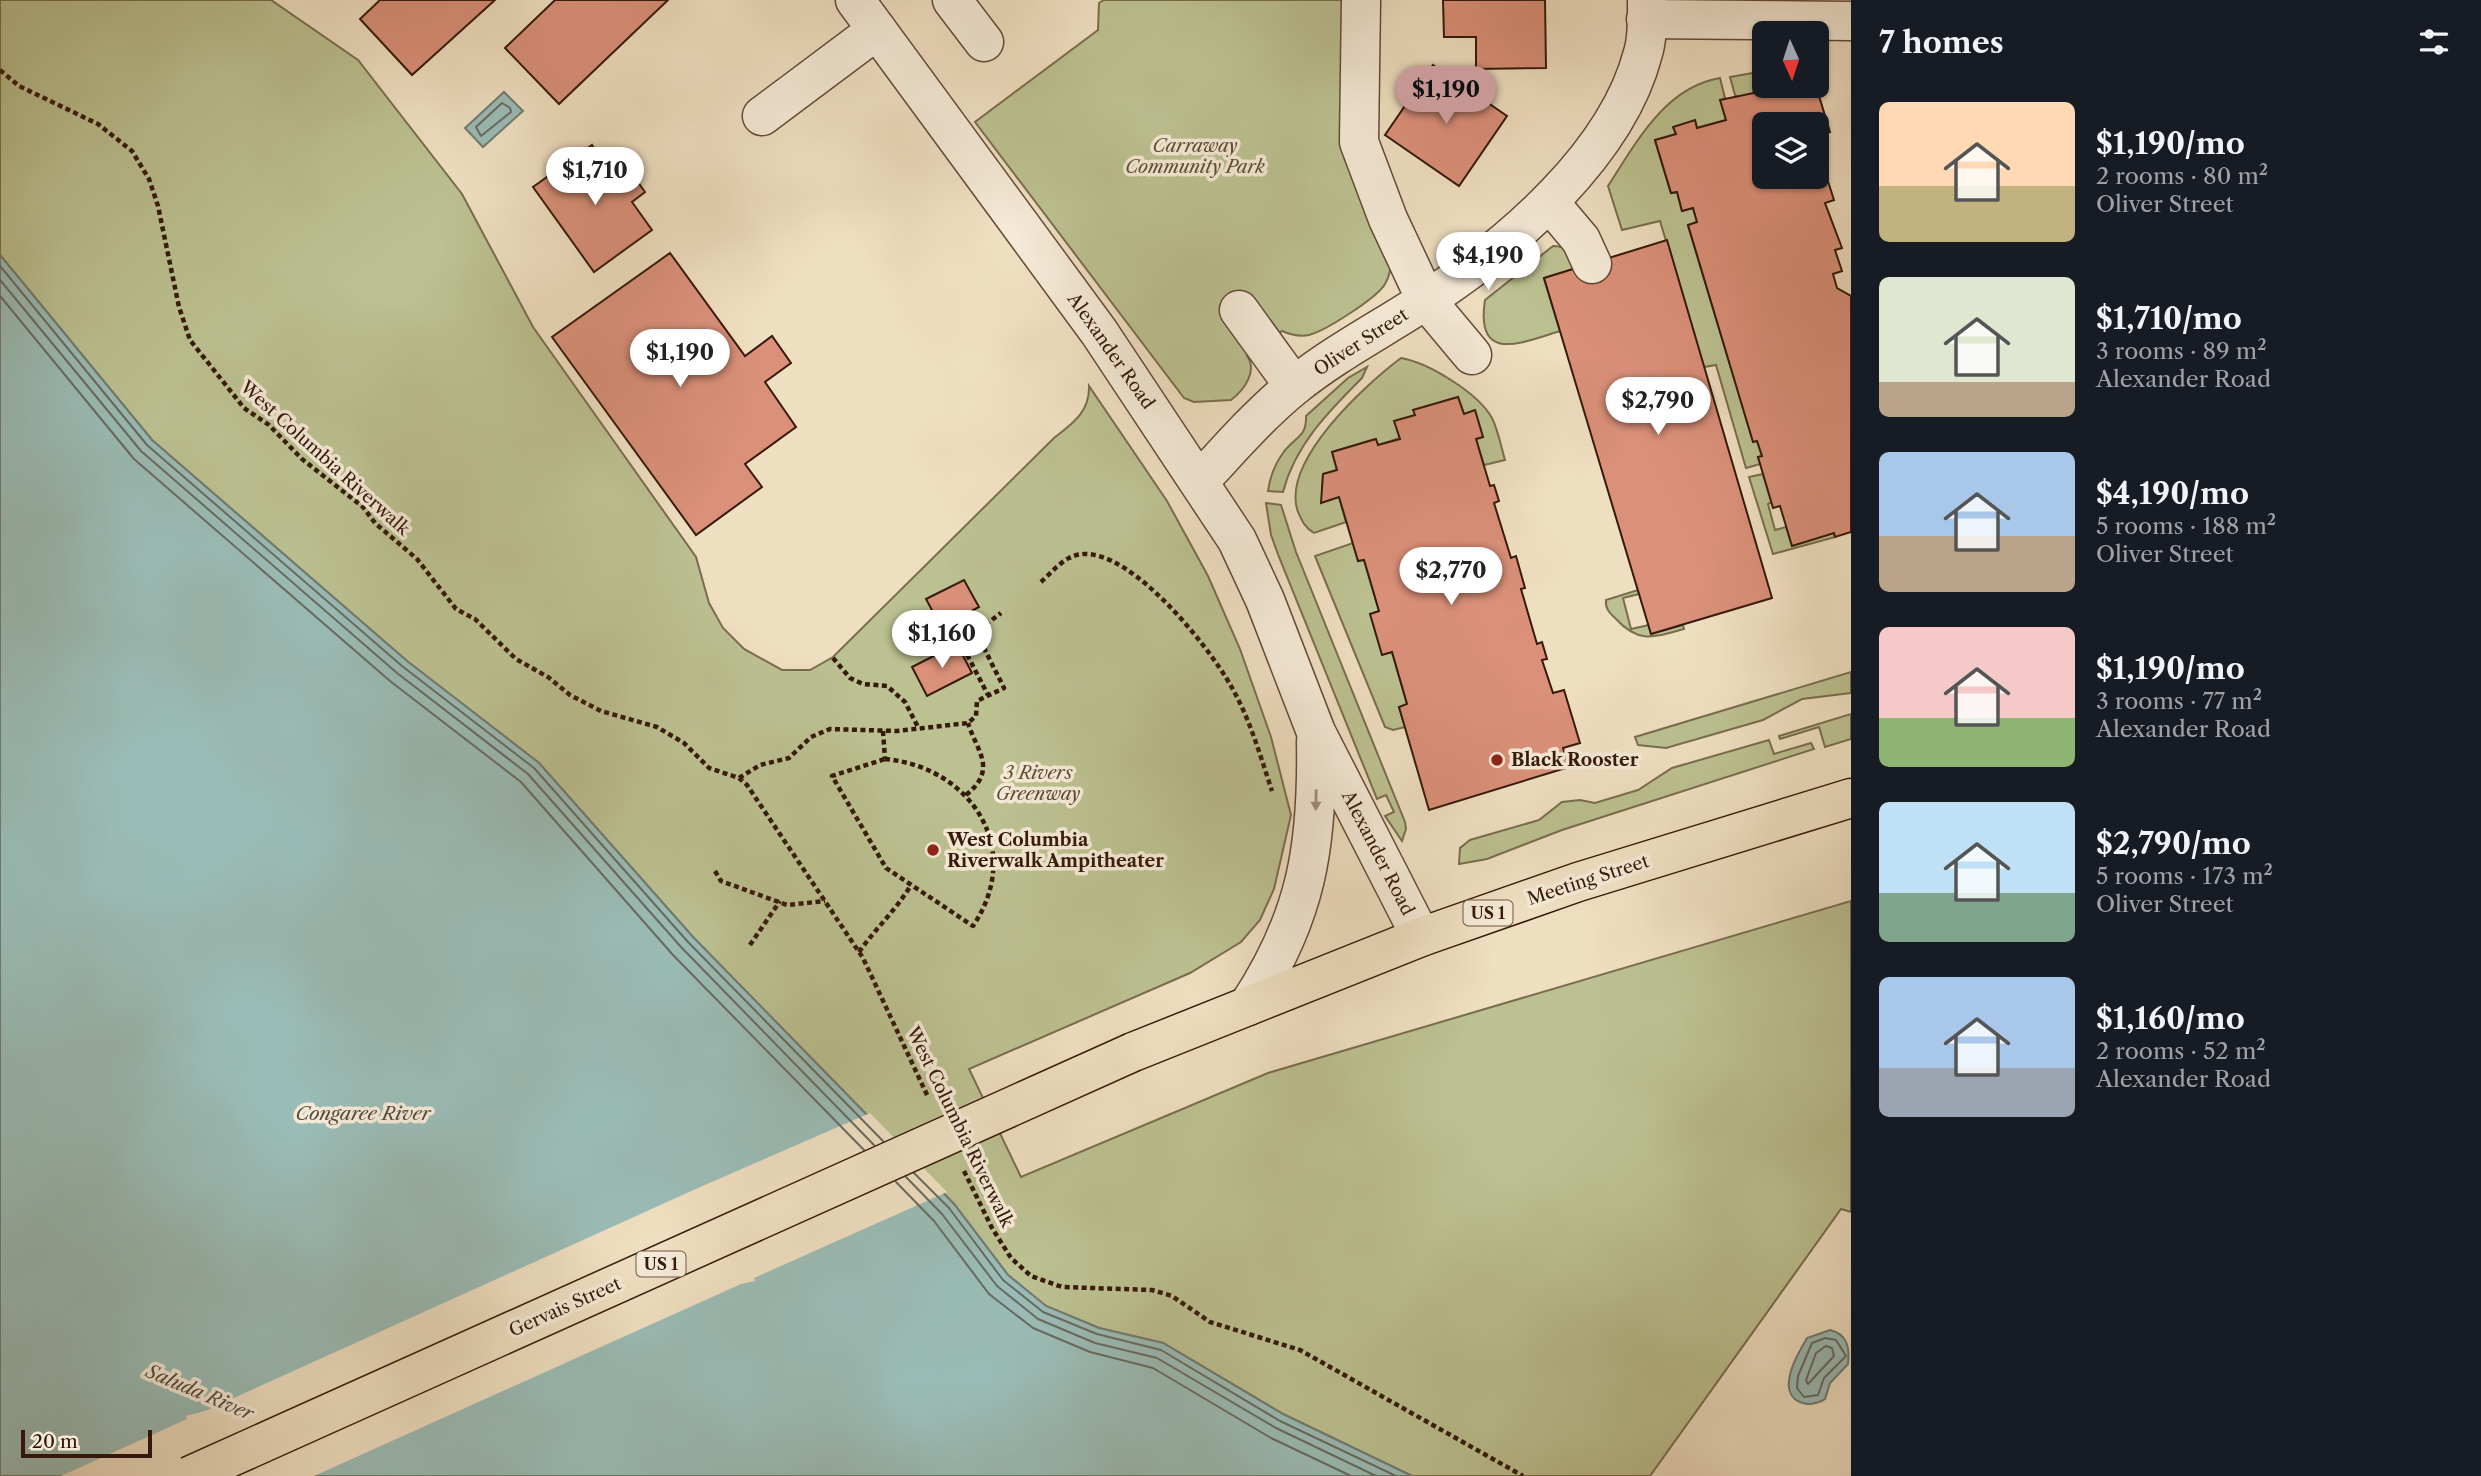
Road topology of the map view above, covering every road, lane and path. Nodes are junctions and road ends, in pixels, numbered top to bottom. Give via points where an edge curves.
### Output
1 (855, 0) edge
2 (953, 0) edge
3 (1361, 0) edge
4 (1647, 10) edge
5 (1851, 21) edge
6 (877, 30) junction
7 (984, 42) dead end
8 (0, 70) edge
9 (762, 116) dead end
10 (1549, 202) junction
11 (1592, 264) dead end
12 (1426, 300) junction
13 (1239, 310) dead end
14 (1472, 355) dead end
15 (1294, 386) junction
16 (1200, 481) junction
17 (1041, 582) dead end
18 (1001, 613) dead end
19 (975, 632) junction
20 (833, 657) dead end
21 (988, 695) junction
22 (968, 723) junction
23 (919, 729) junction
24 (883, 731) junction
25 (1315, 732) junction
26 (885, 759) junction
27 (739, 778) junction
28 (966, 795) junction
29 (1851, 798) edge
30 (1277, 804) dead end
31 (715, 871) dead end
32 (912, 885) junction
33 (780, 901) junction
34 (825, 901) junction
35 (1421, 937) junction
36 (750, 945) dead end
37 (859, 952) junction
38 (1248, 1006) junction
39 (1133, 1052) joint
40 (931, 1104) dead end
41 (961, 1166) dead end
42 (189, 1476) edge
43 (1523, 1476) edge

1 - 6 street, Alexander Road
2 - 7 street
3 - 12 street via 1359,142
4 - 5 street
4 - 10 street, Oliver Street via 1644,52 1629,93 1582,163
6 - 9 street
6 - 16 street, Alexander Road via 1099,332
8 - 27 path, West Columbia Riverwalk via 19,86 98,124 132,151 158,206 190,340 244,408 355,499 417,559 456,608 516,659 601,711 657,727 684,743 709,768
10 - 11 street via 1581,240
10 - 12 street, Oliver Street
12 - 14 street
12 - 15 street, Oliver Street
13 - 15 street
15 - 16 street, Oliver Street
16 - 25 street, Alexander Road via 1237,540 1265,600
17 - 30 path via 1070,557 1088,554 1128,569 1152,589 1232,686
18 - 19 path
19 - 21 path via 960,641
19 - 21 path via 1004,688
20 - 23 path via 849,678 887,686 905,702
21 - 22 path via 977,701 976,716
22 - 23 path
22 - 28 path via 984,755 984,766
23 - 24 path
24 - 26 path
24 - 27 path via 848,728 822,732 789,758 760,765
25 - 35 street, Alexander Road
25 -> 38 street, Alexander Road via 1315,830 1306,883 1274,962
26 - 28 path via 925,767
26 - 32 path via 832,776 886,868
27 - 34 path, West Columbia Riverwalk
28 - 32 path via 989,836 991,883 984,911 973,926
29 - 35 main road, Meeting Street / US 1 via 1578,881
31 - 33 path via 721,881
32 - 37 path
33 - 34 path via 787,905
33 - 36 path
34 - 37 path, West Columbia Riverwalk
35 - 38 main road, Meeting Street / US 1
37 - 40 path, West Columbia Riverwalk
38 - 39 main road, Meeting Street / US 1
39 - 42 main road, Gervais Street / US 1, bridge
41 - 43 path, West Columbia Riverwalk via 1011,1258 1031,1276 1062,1287 1152,1290 1172,1296 1210,1322 1300,1350

